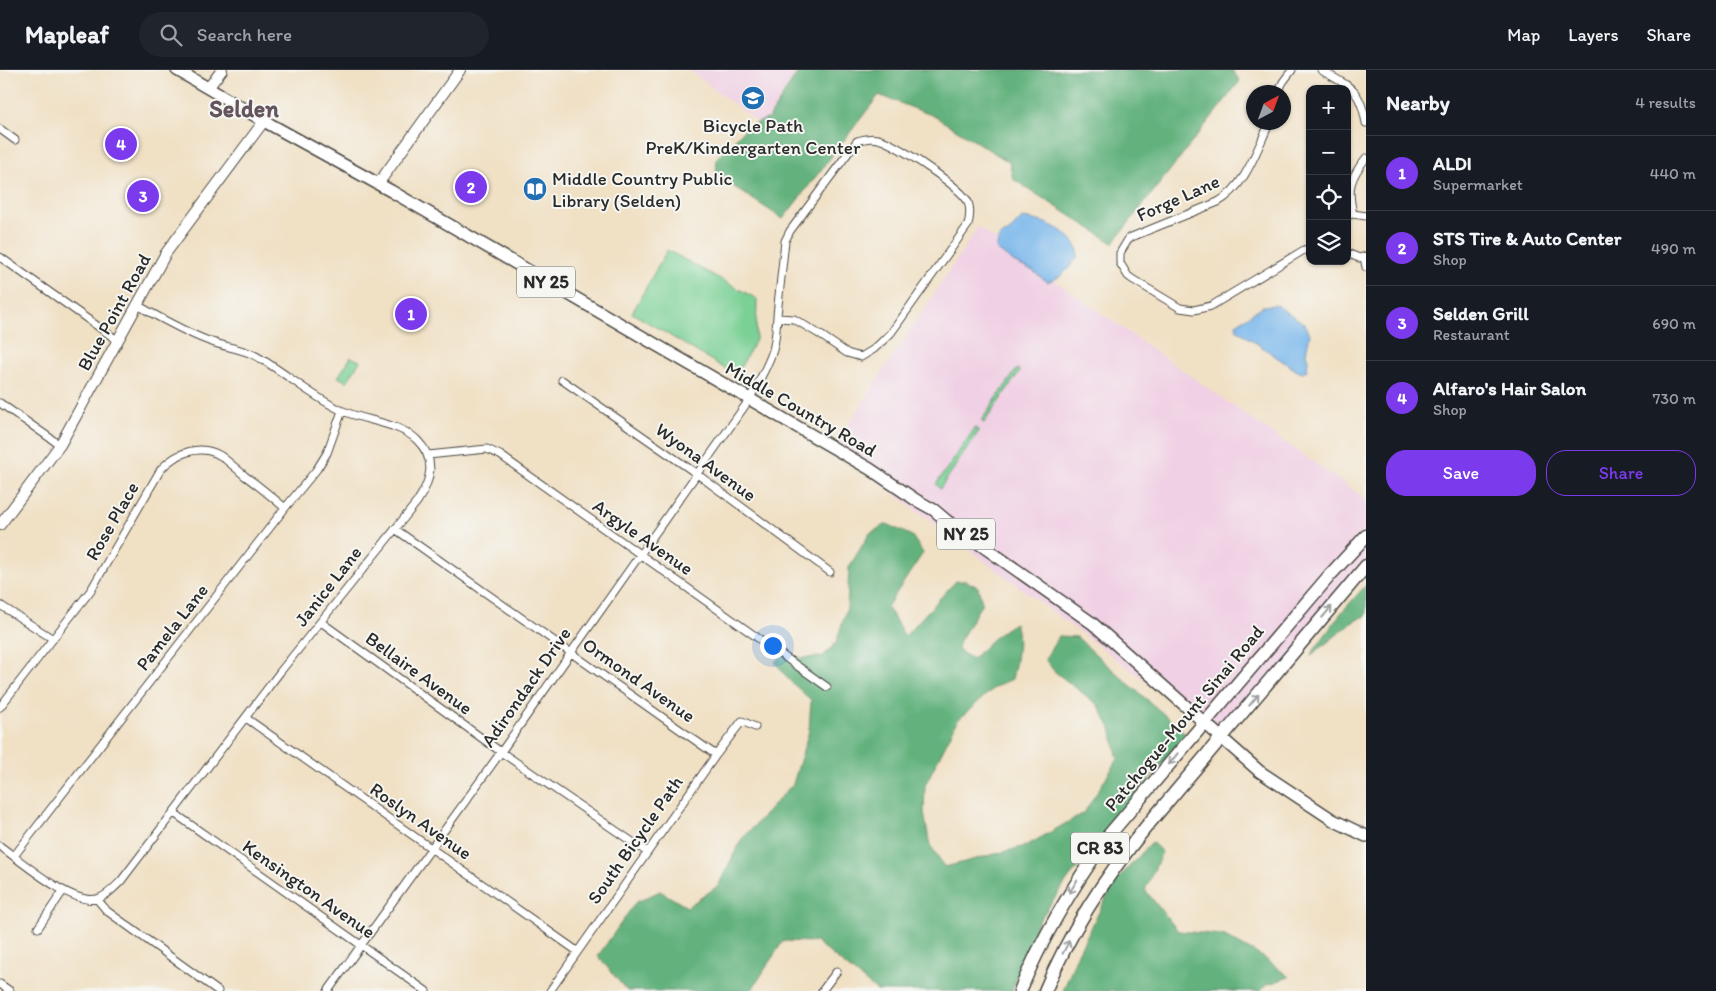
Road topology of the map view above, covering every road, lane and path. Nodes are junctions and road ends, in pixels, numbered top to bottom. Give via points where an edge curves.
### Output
1 (177, 70) edge
2 (222, 70) edge
3 (460, 70) edge
4 (1292, 70) edge
5 (1321, 70) edge
6 (1282, 85) edge
7 (208, 88) junction
8 (264, 121) junction
9 (1366, 123) edge
10 (0, 129) edge
11 (1266, 130) edge
12 (15, 140) dead end
13 (1366, 158) edge
14 (1351, 182) edge
15 (378, 184) junction
16 (1351, 215) edge
17 (1366, 216) edge
18 (1306, 249) edge
19 (1351, 255) edge
20 (0, 257) edge
21 (1365, 257) edge
22 (1366, 267) edge
23 (138, 305) junction
24 (776, 318) junction
25 (117, 340) junction
26 (562, 380) dead end
27 (749, 400) junction
28 (0, 403) edge
29 (342, 411) junction
30 (60, 445) junction
31 (428, 455) junction
32 (697, 474) junction
33 (285, 508) junction
34 (0, 525) edge
35 (395, 529) junction
36 (1366, 536) edge
37 (640, 555) junction
38 (1366, 566) edge
39 (830, 572) dead end
40 (0, 605) edge
41 (321, 622) junction
42 (53, 639) junction
43 (571, 652) junction
44 (827, 687) dead end
45 (0, 707) edge
46 (246, 718) junction
47 (1204, 722) junction
48 (755, 727) dead end
49 (1222, 738) junction
50 (501, 752) junction
51 (716, 754) junction
52 (174, 813) junction
53 (1366, 836) edge
54 (0, 846) edge
55 (431, 848) junction
56 (647, 852) junction
57 (14, 856) junction
58 (63, 891) junction
59 (97, 899) junction
60 (38, 928) dead end
61 (362, 946) junction
62 (577, 951) junction
63 (836, 970) dead end
64 (0, 984) edge
65 (10, 991) edge
66 (218, 991) edge
67 (328, 991) edge
68 (426, 991) edge
69 (550, 991) edge
70 (822, 991) edge
71 (1020, 991) edge
72 (1045, 991) edge

1 - 7 main road, Middle Country Road / NY 25
2 - 7 street
3 - 15 street
4 - 6 street
5 - 9 street via 1351,88 1363,106
7 - 8 main road, Middle Country Road / NY 25
8 - 15 main road, Middle Country Road / NY 25
8 - 23 street, Blue Point Road via 166,253
10 - 12 street
11 - 18 street, Forge Lane via 1246,173 1229,195 1129,238 1120,253 1120,263 1132,279 1180,308 1194,310 1211,306
13 - 14 street
15 - 27 main road, Middle Country Road / NY 25
16 - 17 street
19 - 21 street
20 - 25 street
21 - 22 street
23 - 25 street, Blue Point Road
23 - 29 street via 189,333 255,356
24 - 24 street, Adirondack Drive via 785,241 857,141 869,138 883,141 902,151 947,180 967,201 968,225 892,333 861,357 847,353 794,319
24 - 27 street, Adirondack Drive via 773,349
25 - 30 street, Blue Point Road
26 - 32 street, Wyona Avenue
27 - 32 street, Adirondack Drive
27 - 47 main road, Middle Country Road / NY 25 via 870,469 934,510 1092,623
28 - 30 street
29 - 31 street via 403,430 417,440
29 - 33 street, Pamela Lane via 327,453
30 - 34 street, Blue Point Road
31 - 35 street, Janice Lane via 430,471 426,488
31 - 37 street, Argyle Avenue via 487,449 500,455
32 - 37 street, Adirondack Drive
32 - 39 street, Wyona Avenue
33 - 42 street, Rose Place via 219,455 202,450 178,455 161,469 91,590
33 - 57 street, Pamela Lane
35 - 41 street, Janice Lane
35 - 43 street, Ormond Avenue
36 - 47 highway, Patchogue-Mount Sinai Road / CR 83
37 - 43 street, Adirondack Drive
37 - 44 street, Argyle Avenue
49 -> 38 highway, CR 83
40 - 42 street
41 - 46 street, Janice Lane
41 - 50 street, Bellaire Avenue
42 - 45 street, Rose Place
43 - 50 street, Adirondack Drive
43 - 51 street, Ormond Avenue
46 - 52 street, Janice Lane
46 - 55 street, Roslyn Avenue
47 - 49 main road, Middle Country Road / NY 25
47 -> 71 highway, Patchogue-Mount Sinai Road / CR 83 via 1122,819 1085,869 1044,938
48 - 51 street, South Bicycle Path via 742,721
49 - 53 main road, Middle Country Road / NY 25 via 1259,771 1333,820
72 -> 49 highway, CR 83 via 1075,930 1113,869
50 - 55 street, Adirondack Drive
50 - 56 street, Bellaire Avenue
51 - 56 street, South Bicycle Path
52 - 59 street, Janice Lane via 122,881
52 - 61 street, Kensington Avenue
54 - 57 street
55 - 61 street, Adirondack Drive
55 - 62 street, Roslyn Avenue
56 - 62 street, South Bicycle Path
57 - 58 street
58 - 59 street via 81,899
58 - 60 street
59 - 66 street via 107,911
61 - 67 street, Adirondack Drive
61 - 68 street, Kensington Avenue
62 - 69 street, South Bicycle Path
63 - 70 street
64 - 65 street

